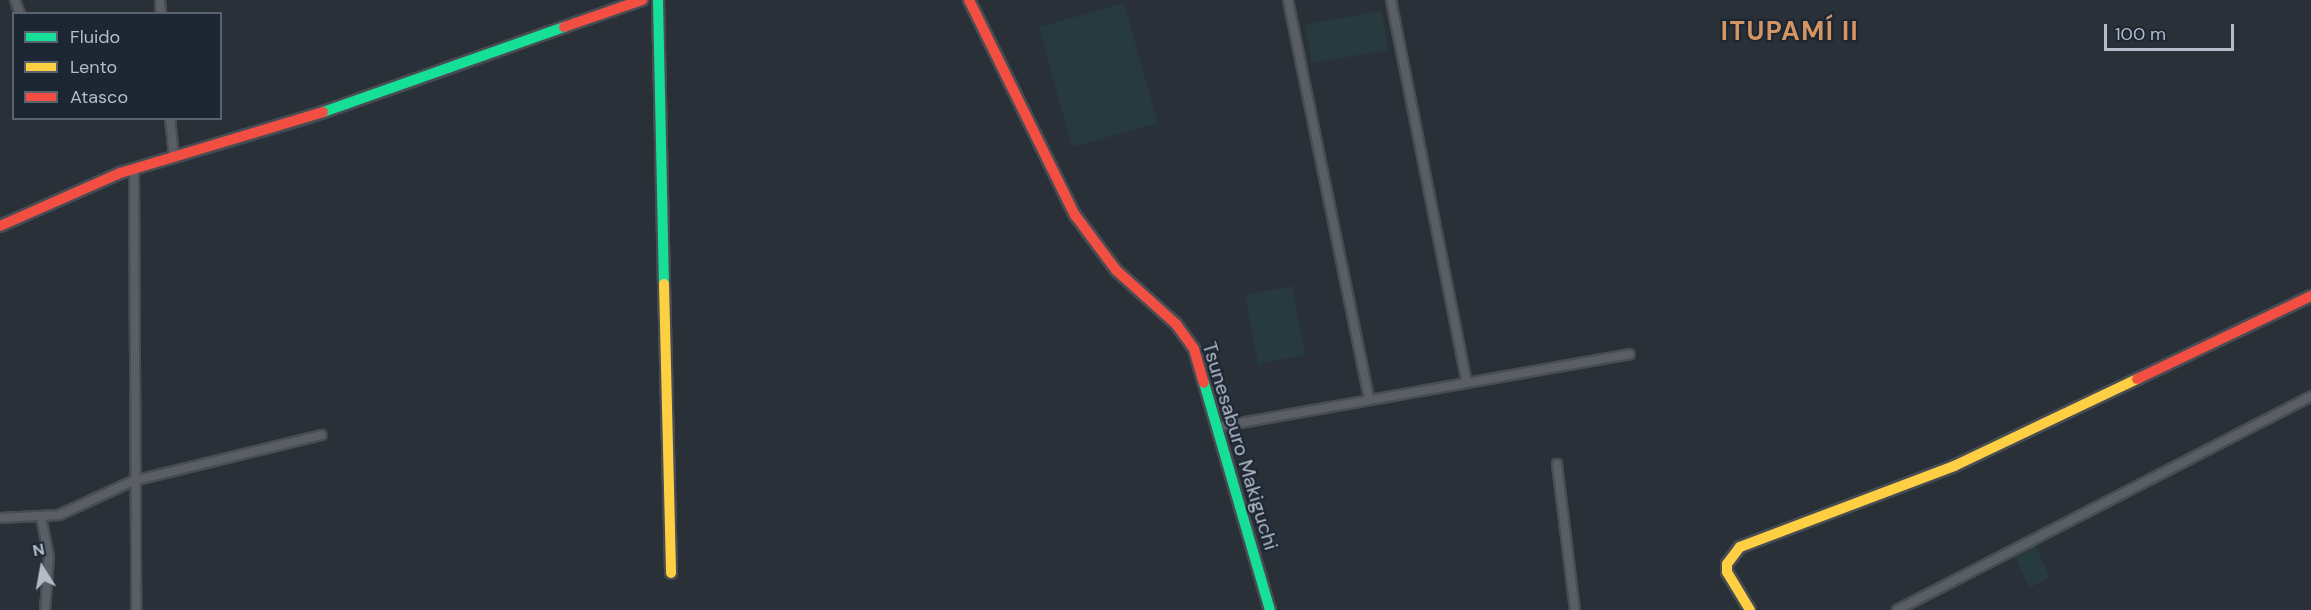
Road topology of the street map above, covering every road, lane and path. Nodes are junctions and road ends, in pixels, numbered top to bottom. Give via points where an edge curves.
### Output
1 (642, 0) edge
2 (658, 0) edge
3 (969, 0) edge
4 (1288, 0) edge
5 (1391, 0) edge
6 (170, 120) edge
7 (174, 156) junction
8 (134, 168) junction
9 (0, 226) edge
10 (2311, 296) edge
11 (1630, 354) dead end
12 (1467, 383) junction
13 (2311, 396) edge
14 (1369, 399) junction
15 (1217, 427) junction
16 (321, 435) dead end
17 (1557, 464) dead end
18 (134, 481) junction
19 (0, 518) edge
20 (41, 518) junction
21 (670, 573) dead end
22 (45, 610) edge
23 (136, 610) edge
24 (1270, 610) edge
25 (1575, 610) edge
26 (1749, 610) edge
27 (1897, 610) edge

1 - 7 street via 309,117
2 - 21 street
3 - 15 street, Tsunesaburo Makiguchi via 1075,215 1116,270 1189,339
4 - 14 street
5 - 12 street
6 - 7 street
7 - 8 street
8 - 9 street
8 - 18 street
10 - 26 street via 1954,466 1740,547 1727,564 1727,572
11 - 12 street
12 - 14 street
13 - 27 street
14 - 15 street
15 - 24 street, Tsunesaburo Makiguchi
16 - 18 street
17 - 25 street
18 - 20 street via 59,515
18 - 23 street
19 - 20 street
20 - 22 street via 49,557

